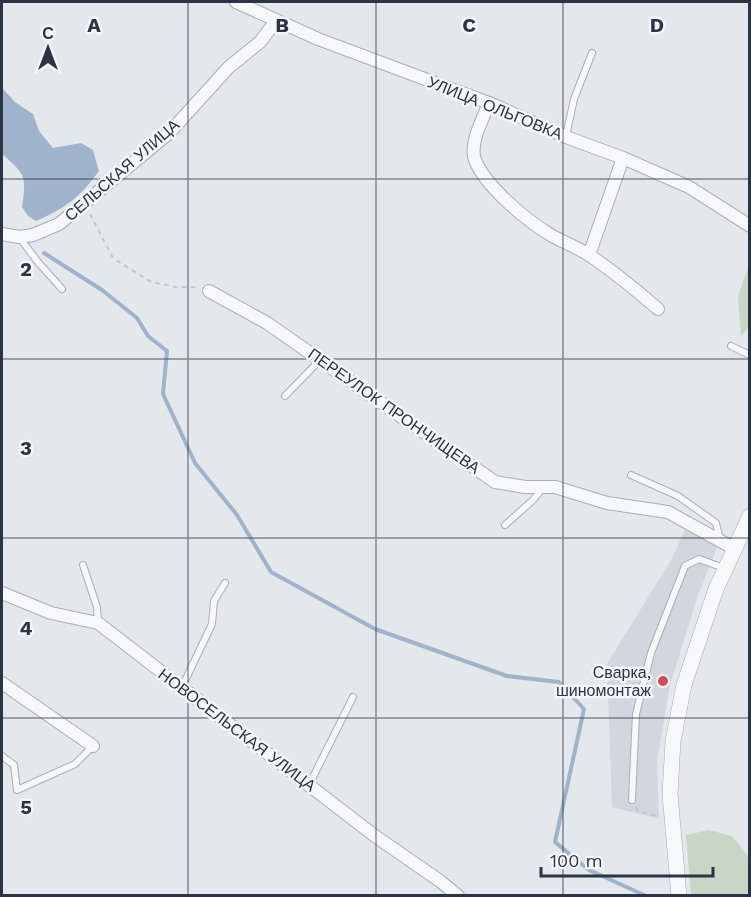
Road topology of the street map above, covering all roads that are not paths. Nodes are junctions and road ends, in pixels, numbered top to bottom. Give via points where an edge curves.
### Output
1 (236, 2) edge
2 (276, 21) junction
3 (592, 53) dead end
4 (489, 103) junction
5 (566, 137) junction
6 (623, 158) junction
7 (750, 226) edge
8 (2, 234) edge
9 (20, 237) junction
10 (589, 255) junction
11 (63, 289) dead end
12 (209, 291) road end
13 (658, 309) dead end
14 (731, 346) dead end
15 (750, 355) edge
16 (321, 359) junction
17 (285, 396) dead end
18 (631, 475) dead end
19 (544, 487) junction
20 (750, 516) edge
21 (505, 525) dead end
22 (720, 540) junction
23 (735, 549) junction
24 (83, 565) dead end
25 (726, 569) junction
26 (225, 583) dead end
27 (2, 593) edge
28 (98, 623) junction
29 (2, 683) edge
30 (182, 688) junction
31 (353, 697) dead end
32 (93, 746) joint
33 (2, 756) edge
34 (309, 785) junction
35 (632, 800) road end
36 (458, 896) edge
37 (679, 896) edge

1 - 2 street, УЛИЦА ОЛЬГОВКА
2 - 4 street, УЛИЦА ОЛЬГОВКА
2 - 9 street, СЕЛЬСКАЯ УЛИЦА via 169,133 114,180 59,224
3 - 5 lane via 574,99
4 - 5 street, УЛИЦА ОЛЬГОВКА
4 - 10 street via 474,141 475,159 488,180 515,208 548,233
5 - 6 street, УЛИЦА ОЛЬГОВКА
6 - 7 street, УЛИЦА ОЛЬГОВКА via 689,187
6 - 10 street
8 - 9 street, СЕЛЬСКАЯ УЛИЦА
9 - 11 lane
10 - 13 street
12 - 16 street, ПЕРЕУЛОК ПРОНЧИЩЕВА
14 - 15 lane
16 - 17 lane
16 - 19 street, ПЕРЕУЛОК ПРОНЧИЩЕВА via 495,482
18 - 22 lane via 678,496 716,523
19 - 21 lane
19 - 22 street, ПЕРЕУЛОК ПРОНЧИЩЕВА via 607,503 669,512
20 - 23 street
22 - 23 street, ПЕРЕУЛОК ПРОНЧИЩЕВА
23 - 25 street
24 - 28 lane via 97,607
25 - 35 lane via 699,559 685,566 651,653 636,714
25 - 37 street via 684,686 673,741 670,794
26 - 30 lane via 214,601 212,624
27 - 28 street, НОВОСЕЛЬСКАЯ УЛИЦА via 51,613
28 - 30 street, НОВОСЕЛЬСКАЯ УЛИЦА
29 - 32 street
30 - 34 street, НОВОСЕЛЬСКАЯ УЛИЦА
31 - 34 lane
32 - 33 lane via 75,764 17,790 14,765
34 - 36 street, НОВОСЕЛЬСКАЯ УЛИЦА

